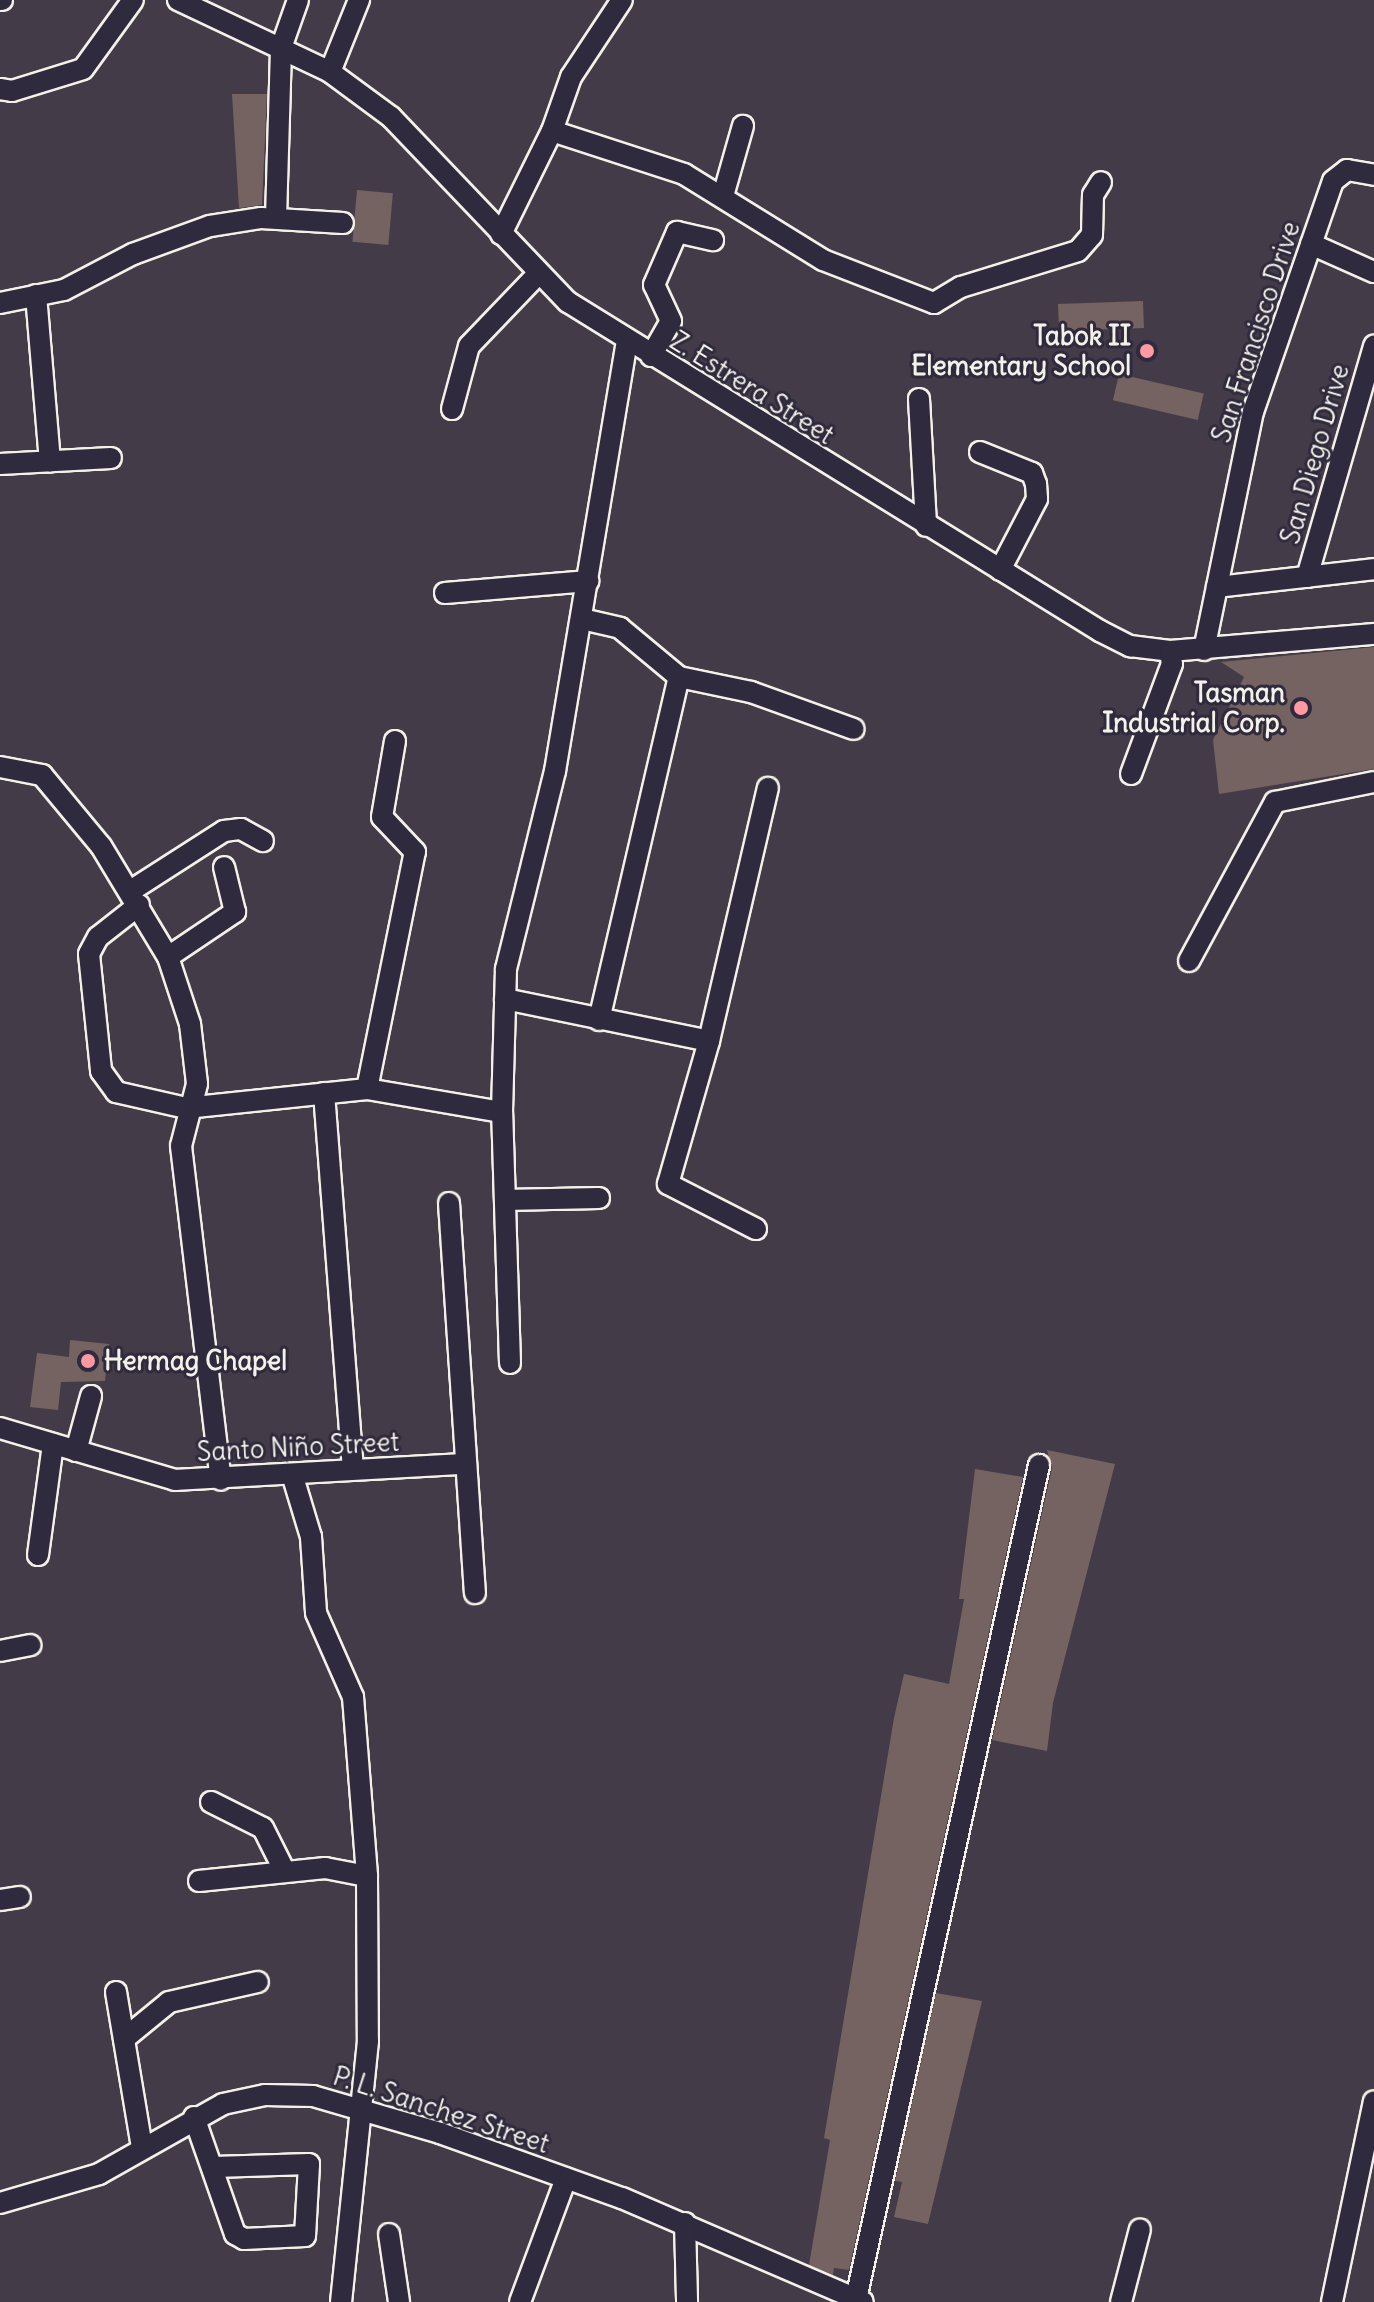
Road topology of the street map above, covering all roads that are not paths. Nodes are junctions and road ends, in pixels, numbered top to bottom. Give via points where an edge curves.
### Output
1 (133, 0) edge
2 (178, 0) edge
3 (298, 0) edge
4 (359, 0) edge
5 (622, 0) edge
6 (604, 10) edge
7 (281, 48) junction
8 (330, 72) junction
9 (0, 89) edge
10 (743, 126) dead end
11 (552, 131) junction
12 (1374, 175) edge
13 (1101, 182) dead end
14 (723, 196) junction
15 (276, 218) junction
16 (343, 223) dead end
17 (501, 234) junction
18 (713, 240) dead end
19 (1311, 244) junction
20 (1374, 272) edge
21 (537, 275) junction
22 (36, 295) junction
23 (0, 303) edge
24 (627, 341) junction
25 (1374, 346) edge
26 (651, 356) junction
27 (919, 399) dead end
28 (452, 409) dead end
29 (980, 452) dead end
30 (111, 458) dead end
31 (50, 461) junction
32 (0, 464) edge
33 (926, 526) junction
34 (1374, 569) edge
35 (1000, 570) junction
36 (1307, 577) junction
37 (589, 581) junction
38 (1217, 587) junction
39 (445, 593) dead end
40 (582, 619) junction
41 (1374, 634) edge
42 (1204, 650) junction
43 (1170, 651) junction
44 (679, 677) junction
45 (854, 729) dead end
46 (395, 741) dead end
47 (0, 767) edge
48 (1131, 774) dead end
49 (1374, 782) edge
50 (768, 788) dead end
51 (263, 841) dead end
52 (224, 867) dead end
53 (136, 898) junction
54 (168, 957) junction
55 (1189, 961) dead end
56 (505, 999) junction
57 (599, 1020) junction
58 (709, 1041) junction
59 (367, 1089) junction
60 (324, 1093) junction
61 (186, 1108) junction
62 (502, 1112) junction
63 (599, 1198) dead end
64 (505, 1200) junction
65 (449, 1203) dead end
66 (756, 1229) dead end
67 (510, 1363) dead end
68 (91, 1396) dead end
69 (0, 1428) edge
70 (53, 1444) junction
71 (76, 1451) junction
72 (463, 1464) junction
73 (1039, 1465) dead end
74 (353, 1469) junction
75 (292, 1474) junction
76 (221, 1480) junction
77 (38, 1555) dead end
78 (475, 1593) dead end
79 (30, 1645) dead end
80 (0, 1651) edge
81 (211, 1802) dead end
82 (285, 1872) junction
83 (367, 1876) junction
84 (199, 1881) dead end
85 (258, 1982) dead end
86 (116, 1992) dead end
87 (124, 2039) junction
88 (1374, 2101) edge
89 (358, 2106) junction
90 (194, 2117) junction
91 (142, 2148) junction
92 (214, 2167) junction
93 (566, 2178) junction
94 (0, 2203) edge
95 (685, 2223) junction
96 (1140, 2229) dead end
97 (389, 2234) dead end
98 (860, 2300) edge
99 (341, 2302) edge
100 (399, 2302) edge
101 (520, 2302) edge
102 (687, 2302) edge
103 (1121, 2302) edge
104 (1332, 2302) edge

1 - 9 street via 83,69 12,91
2 - 7 street, Z. Estrera Street
3 - 7 street
4 - 8 street
5 - 6 street
6 - 11 street
7 - 8 street, Z. Estrera Street
7 - 15 street
8 - 17 street, Z. Estrera Street via 391,117
10 - 14 street
11 - 14 street via 684,174
11 - 17 street
12 - 19 street, San Francisco Drive via 1339,173
13 - 14 street via 1093,195 1092,235 1078,251 961,287 934,303 823,260
15 - 16 street
15 - 22 street via 181,234 91,280
17 - 21 street, Z. Estrera Street
18 - 26 street via 677,232 654,285 671,321
19 - 20 street
19 - 38 street, San Francisco Drive via 1253,412
21 - 24 street, Z. Estrera Street
21 - 28 street via 469,346
22 - 23 street
22 - 31 street
24 - 26 street, Z. Estrera Street
24 - 37 street
25 - 36 street, San Diego Drive
26 - 33 street, Z. Estrera Street
27 - 33 street
29 - 35 street via 1032,473 1036,484 1037,499
30 - 31 street
31 - 32 street
33 - 35 street, Z. Estrera Street
34 - 36 street
35 - 43 street, Z. Estrera Street via 1130,646
36 - 38 street
37 - 39 street
37 - 40 street
38 - 42 street, San Francisco Drive
40 - 44 street via 620,628
40 - 56 street via 555,771 506,969
41 - 42 street, Z. Estrera Street
42 - 43 street, Z. Estrera Street
43 - 48 street via 1172,664
44 - 45 street via 751,692
44 - 57 street
46 - 59 street via 382,817 415,852
47 - 53 street via 42,775
49 - 55 street via 1275,802
50 - 58 street
51 - 53 street via 241,829 224,831
52 - 54 street via 235,912
53 - 54 street
53 - 61 street via 98,937 89,954 101,1071 116,1092
54 - 61 street via 197,1059 197,1084
56 - 57 street
56 - 62 street
57 - 58 street
58 - 66 street via 668,1184
59 - 60 street
59 - 62 street
60 - 61 street
60 - 74 street
61 - 76 street via 181,1146
62 - 64 street
63 - 64 street
64 - 67 street
65 - 72 street
68 - 71 street
69 - 70 street, Santo Niño Street
70 - 71 street, Santo Niño Street
70 - 77 street
71 - 76 street, Santo Niño Street via 175,1480
72 - 74 street, Santo Niño Street
72 - 78 street
73 - 98 street
74 - 75 street, Santo Niño Street
75 - 76 street, Santo Niño Street
75 - 83 street via 311,1537 316,1613 353,1697
79 - 80 street
81 - 82 street via 263,1828
82 - 83 street via 333,1868
82 - 84 street
83 - 89 street via 368,2041
85 - 87 street via 169,2002
86 - 87 street
87 - 91 street
88 - 104 street
89 - 90 street, P. L. Sanchez Street via 265,2095
89 - 93 street, P. L. Sanchez Street
89 - 99 street
90 - 91 street, P. L. Sanchez Street
90 - 92 street
91 - 94 street, P. L. Sanchez Street via 75,2184
92 - 92 street via 309,2164 305,2236 240,2238
93 - 95 street, P. L. Sanchez Street
93 - 101 street
95 - 98 street, P. L. Sanchez Street
95 - 102 street
96 - 103 street
97 - 100 street

